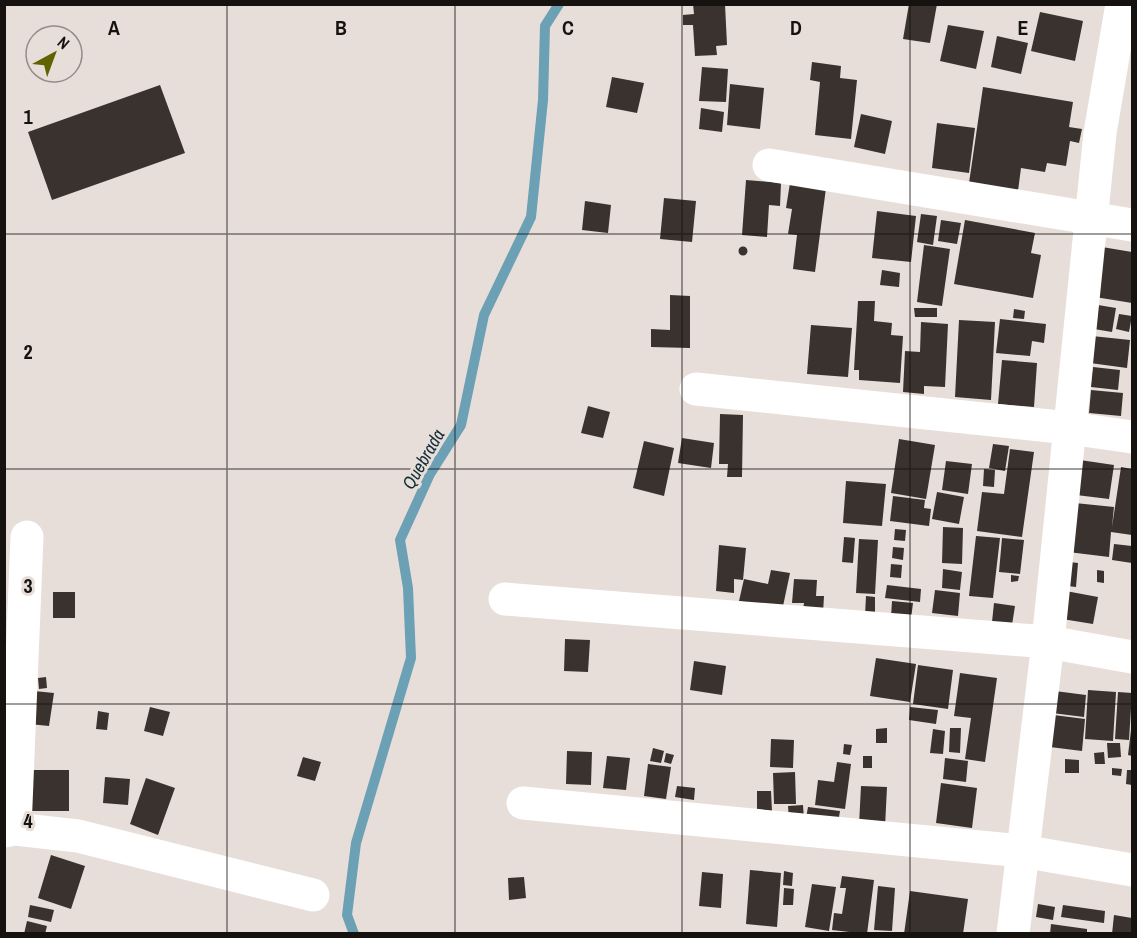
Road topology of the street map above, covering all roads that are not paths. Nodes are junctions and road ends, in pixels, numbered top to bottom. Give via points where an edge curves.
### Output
1 (1122, 4) edge
2 (769, 165) dead end
3 (1090, 219) junction
4 (1132, 225) edge
5 (696, 389) dead end
6 (1069, 428) junction
7 (1132, 437) edge
8 (27, 537) dead end
9 (504, 599) dead end
10 (1048, 642) junction
11 (1132, 657) edge
12 (523, 803) dead end
13 (10, 830) edge
14 (1022, 851) junction
15 (1132, 870) edge
16 (313, 895) dead end
17 (1014, 933) edge

1 - 3 street
2 - 3 street
3 - 4 street
3 - 6 street
5 - 6 street
6 - 7 street
6 - 10 street
8 - 13 street
9 - 10 street
10 - 11 street
10 - 14 street
12 - 14 street
13 - 16 street via 78,836
14 - 15 street
14 - 17 street

